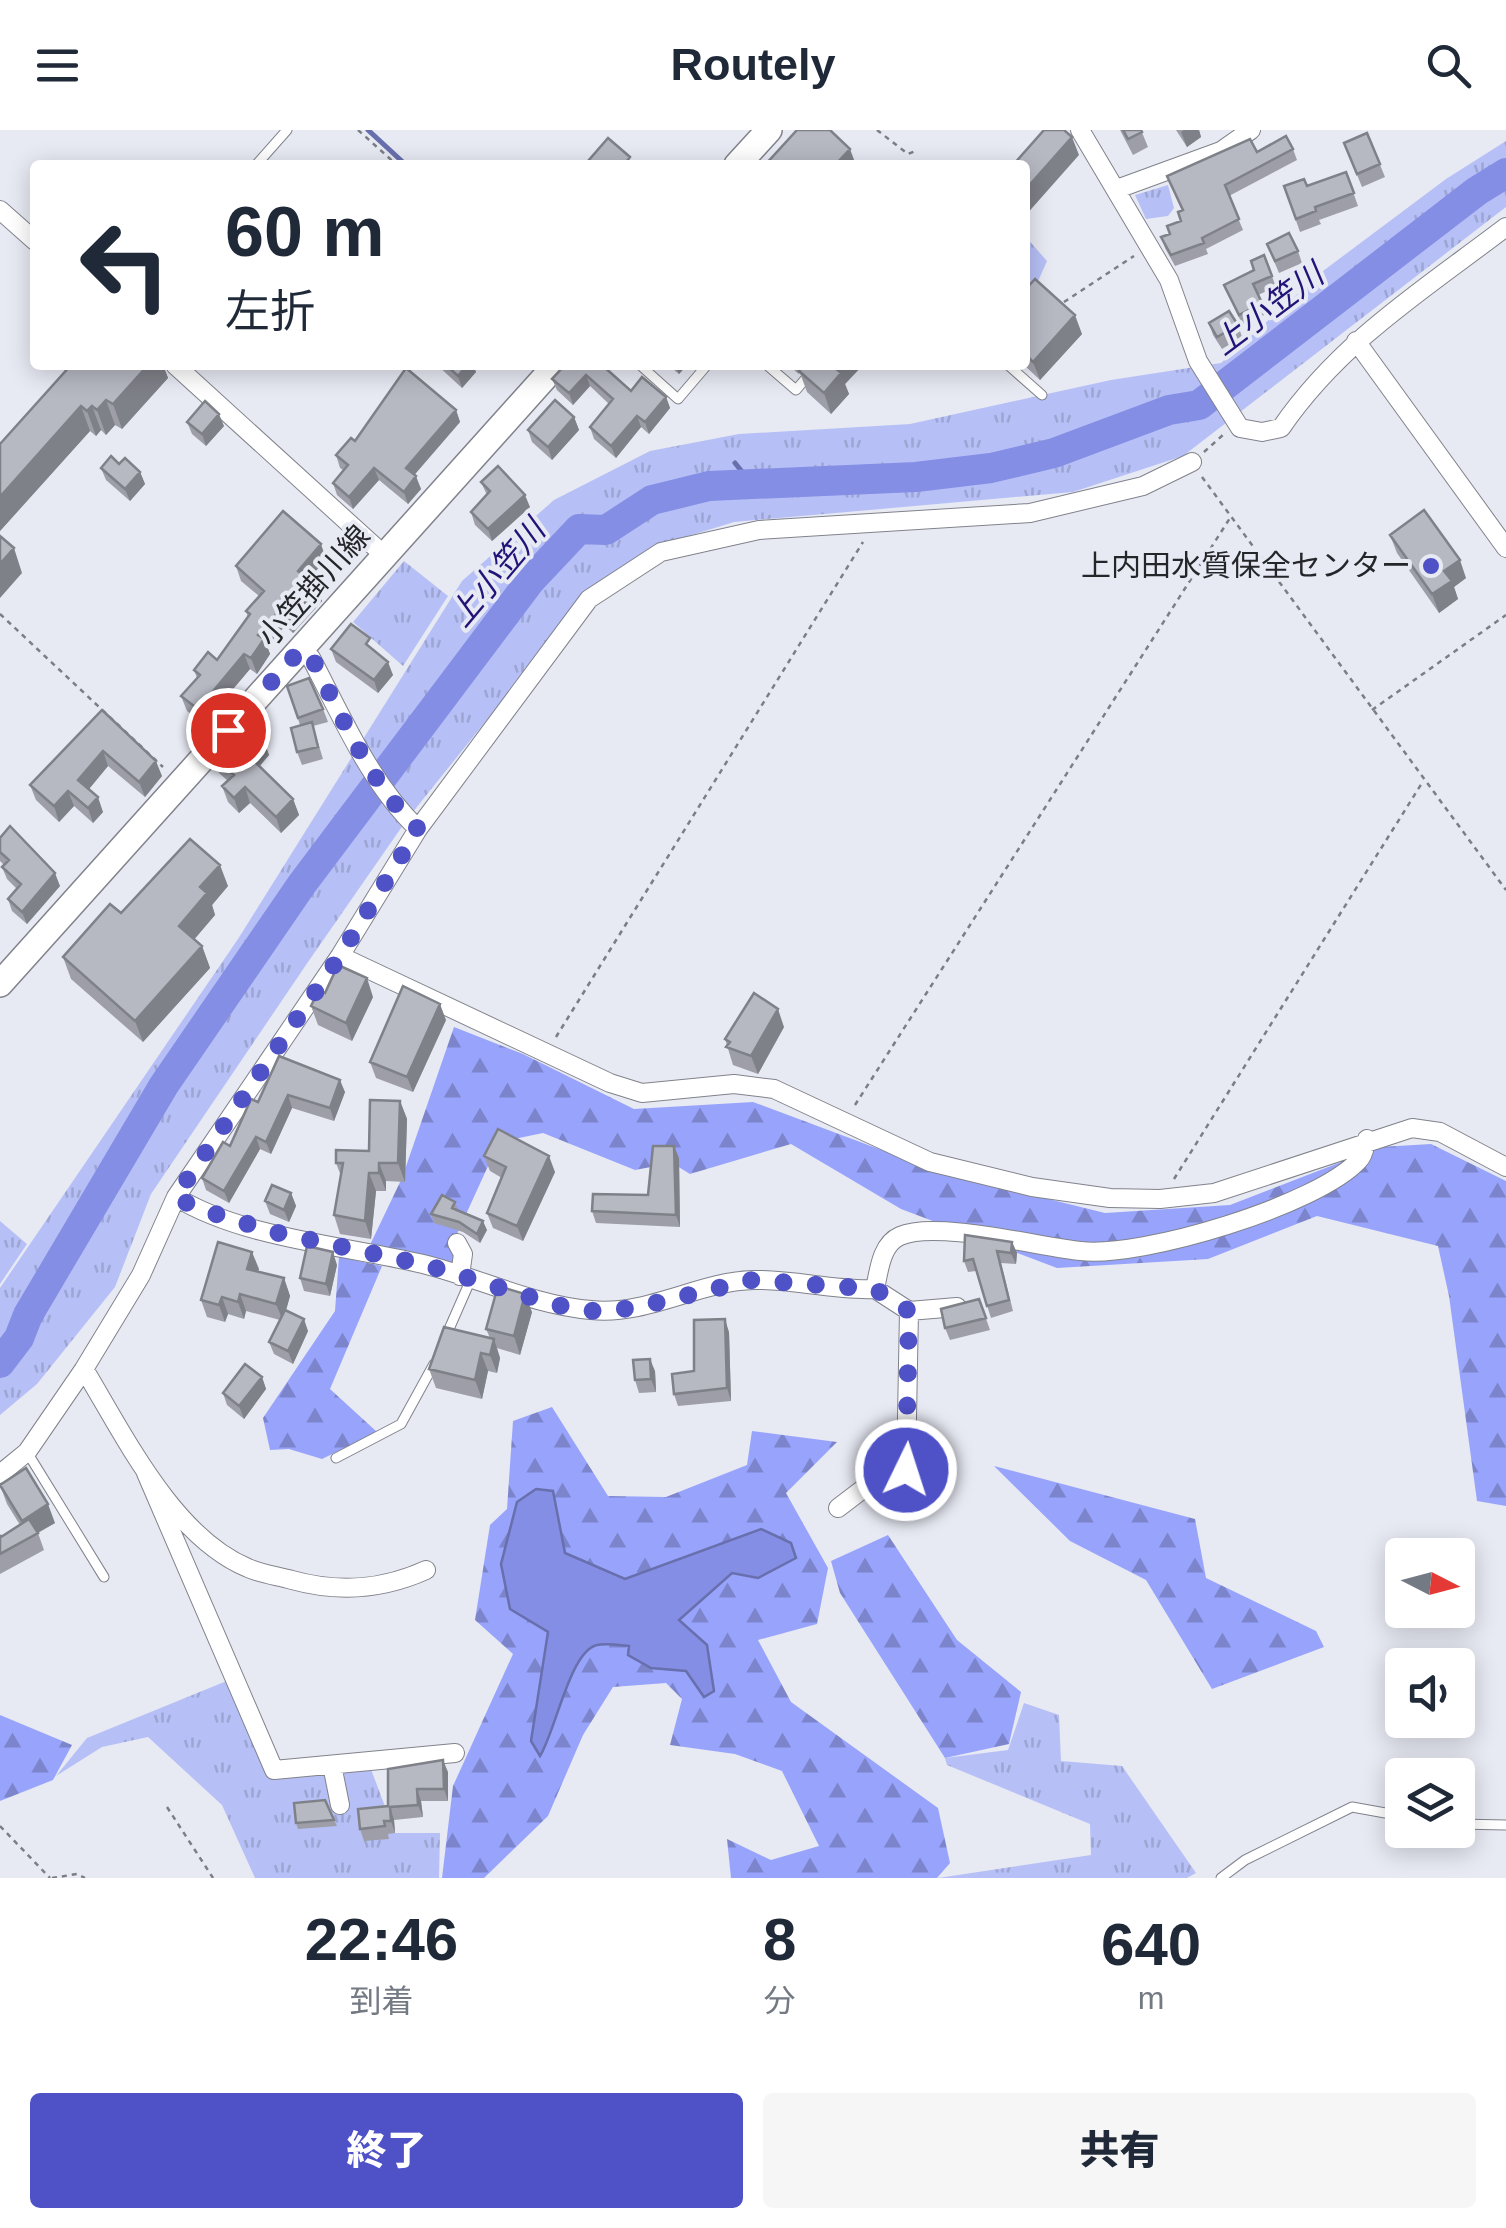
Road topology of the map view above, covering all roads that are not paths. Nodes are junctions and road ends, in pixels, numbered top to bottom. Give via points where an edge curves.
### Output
1 (287, 130) edge
2 (1080, 130) edge
3 (1251, 130) edge
4 (755, 135) edge
5 (260, 160) edge
6 (740, 160) edge
7 (1116, 190) junction
8 (0, 210) edge
9 (1506, 228) edge
10 (30, 236) edge
11 (1356, 341) junction
12 (180, 370) edge
13 (552, 370) edge
14 (646, 370) edge
15 (703, 370) edge
16 (772, 370) edge
17 (813, 370) edge
18 (1014, 370) edge
19 (1042, 395) dead end
20 (1192, 462) road end
21 (1506, 548) edge
22 (385, 556) junction
23 (301, 649) junction
24 (418, 829) junction
25 (340, 956) junction
26 (0, 984) edge
27 (1367, 1139) junction
28 (1506, 1167) edge
29 (176, 1196) junction
30 (457, 1242) dead end
31 (466, 1277) junction
32 (875, 1289) junction
33 (958, 1307) edge
34 (909, 1311) junction
35 (443, 1343) edge
36 (436, 1359) edge
37 (84, 1368) junction
38 (27, 1452) junction
39 (336, 1458) dead end
40 (146, 1472) junction
41 (0, 1474) edge
42 (838, 1508) dead end
43 (426, 1570) dead end
44 (104, 1577) dead end
45 (454, 1753) dead end
46 (332, 1764) junction
47 (340, 1805) dead end
48 (1385, 1813) edge
49 (1475, 1824) edge
50 (1506, 1825) edge
51 (1221, 1878) edge

1 - 5 lane
2 - 7 street
3 - 7 street via 1221,151
4 - 6 main road
7 - 11 street via 1176,296 1198,361 1232,415 1262,432 1281,428 1313,381
8 - 10 street
9 - 11 street
11 - 21 street
12 - 22 street
13 - 22 main road, 小笠掛川線
14 - 15 lane via 678,398
16 - 17 lane via 796,390
18 - 19 lane
20 - 24 street via 1143,486 1030,513 758,530 661,552 590,599
22 - 23 main road, 小笠掛川線
23 - 24 street via 312,658 366,762
23 - 26 main road, 小笠掛川線
24 - 25 street
25 - 27 street via 610,1083 642,1092 734,1084 774,1089 930,1162 1032,1187 1160,1200 1214,1193
25 - 29 street
27 - 28 street via 1412,1128 1440,1132
27 - 32 street via 1362,1158 1326,1185 1224,1228 1133,1248 1084,1252 1033,1241 898,1236 885,1248
29 - 31 street via 274,1232
29 - 37 street via 141,1275
30 - 31 street
31 - 32 street via 594,1311 752,1280
31 - 35 lane
32 - 34 street
33 - 34 street
34 - 42 street via 906,1470 880,1476
36 - 39 lane via 401,1424
37 - 38 street
37 - 40 street
38 - 41 street
38 - 44 lane
40 - 43 street via 210,1546 247,1568 338,1591 398,1583
40 - 46 street via 274,1770
45 - 46 street
46 - 47 street
48 - 51 lane via 1352,1808
49 - 50 lane

